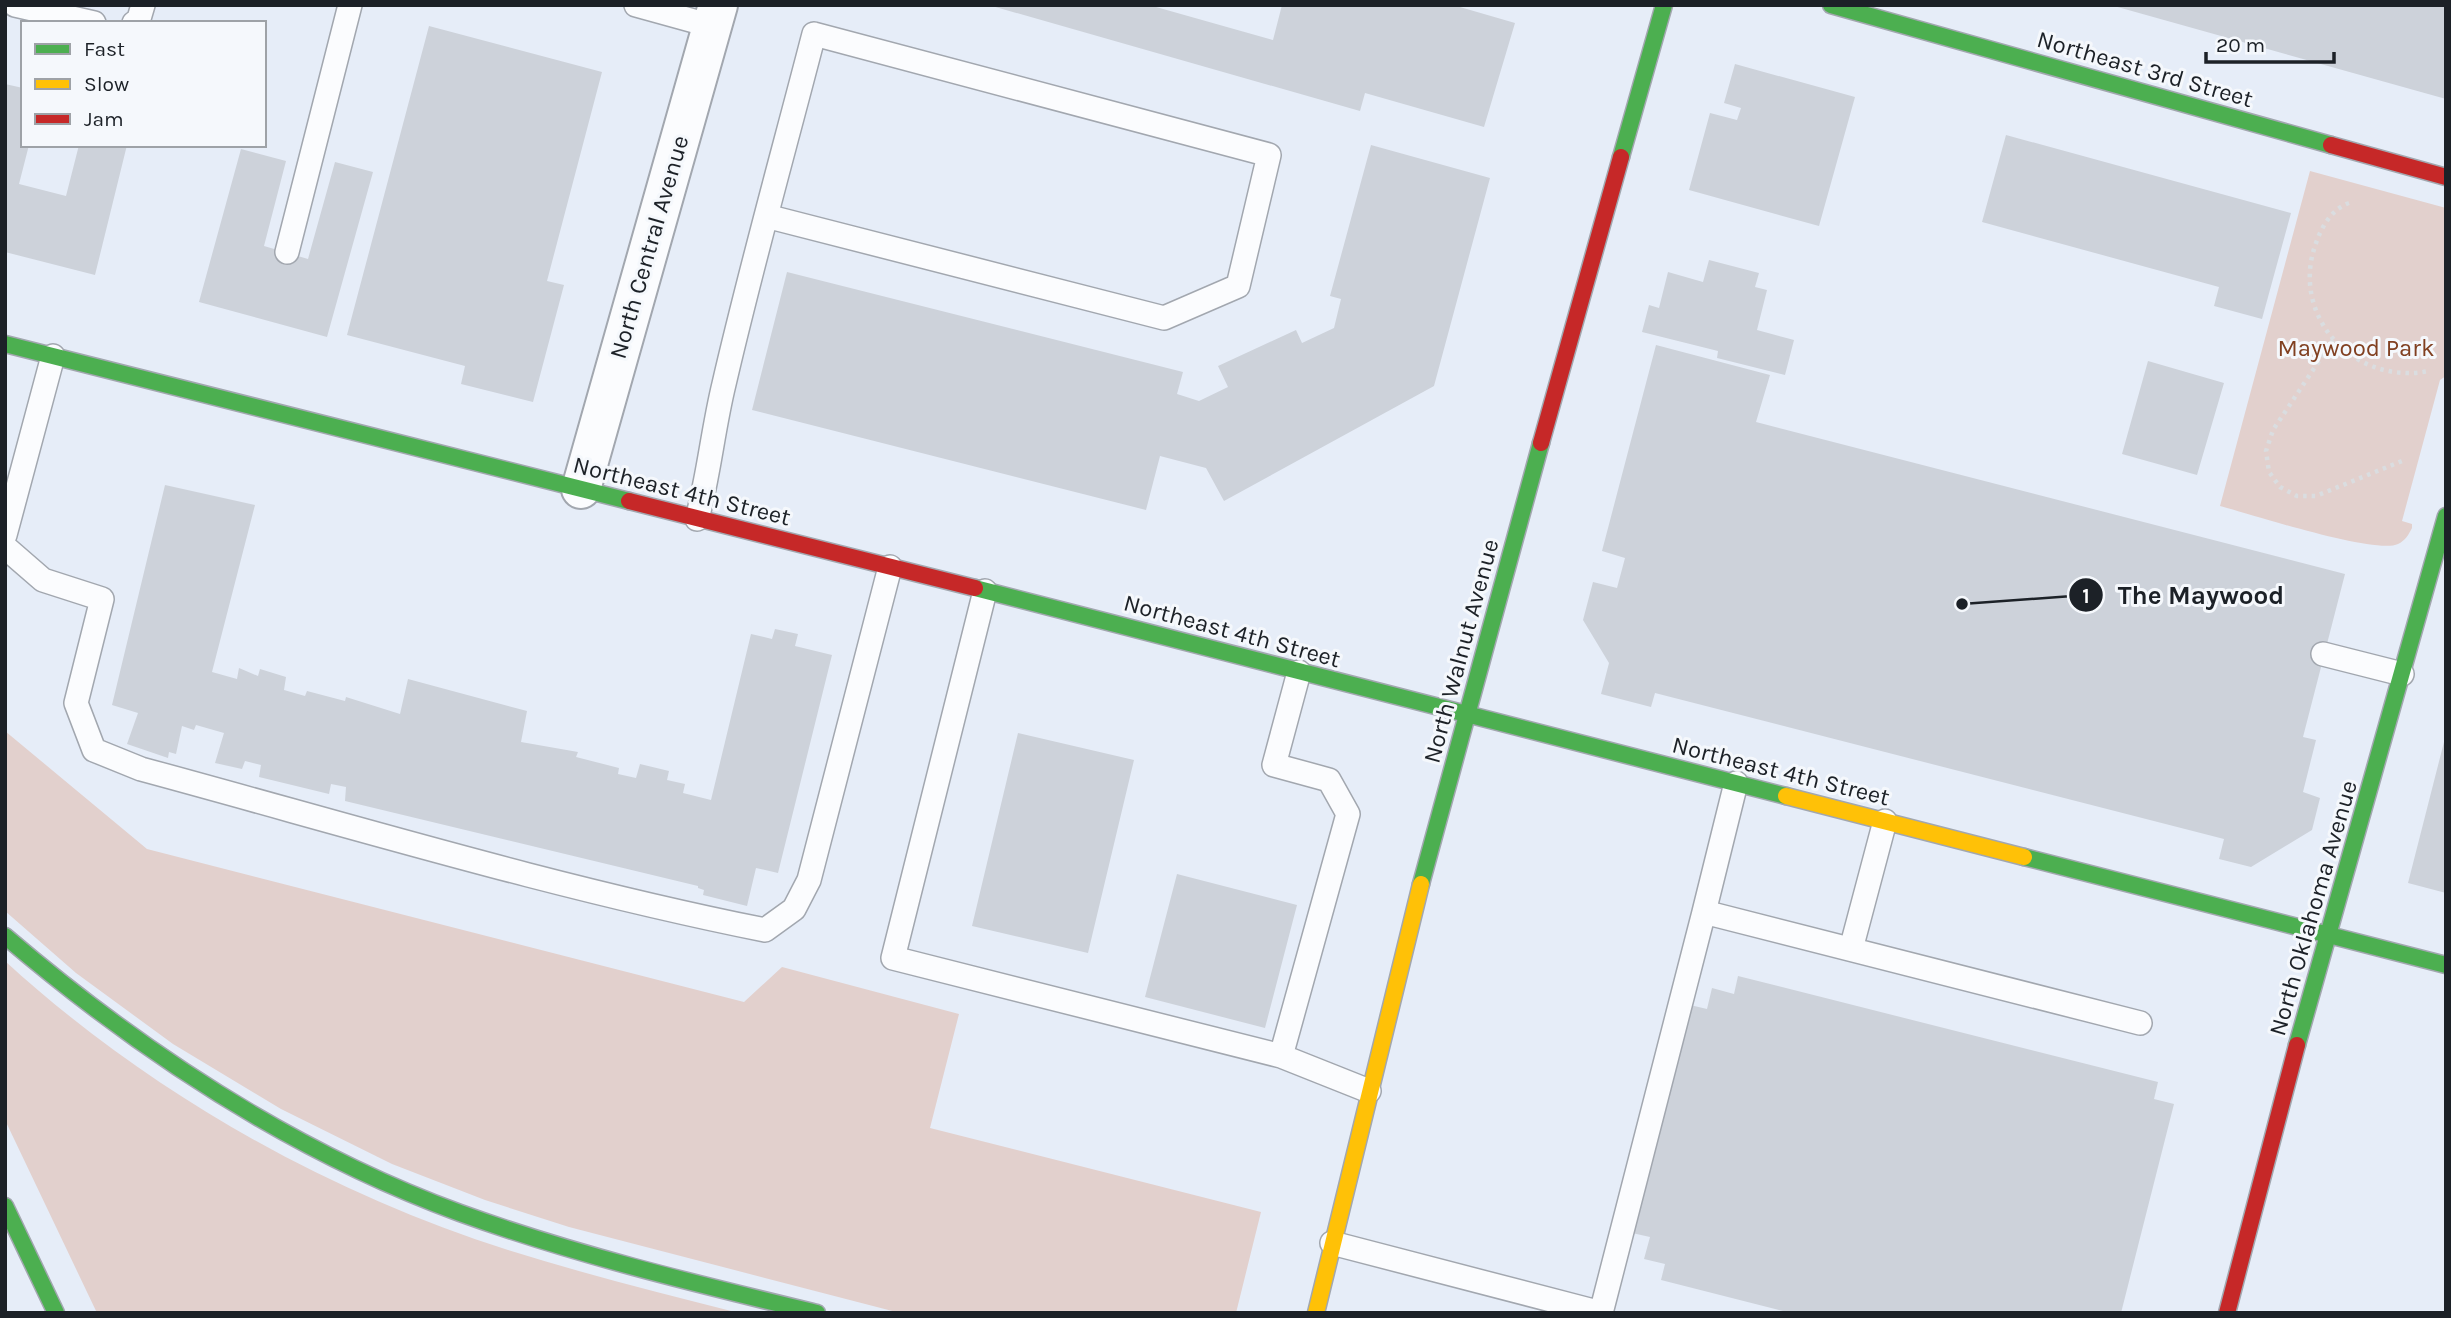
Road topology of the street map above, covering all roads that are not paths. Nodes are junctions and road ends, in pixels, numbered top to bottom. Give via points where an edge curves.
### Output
1 (16, 5) edge
2 (350, 5) edge
3 (636, 5) edge
4 (1664, 5) edge
5 (1831, 5) edge
6 (715, 15) edge
7 (85, 21) edge
8 (2446, 177) edge
9 (766, 216) junction
10 (287, 252) dead end
11 (5, 344) edge
12 (53, 356) junction
13 (581, 489) junction
14 (2446, 516) edge
15 (697, 519) junction
16 (5, 535) edge
17 (5, 547) edge
18 (890, 567) junction
19 (2438, 572) edge
20 (985, 591) junction
21 (2323, 654) dead end
22 (1298, 672) junction
23 (2402, 674) junction
24 (1466, 715) junction
25 (1736, 783) junction
26 (1885, 821) junction
27 (1704, 912) junction
28 (2329, 935) junction
29 (5, 936) edge
30 (1851, 949) junction
31 (2446, 965) edge
32 (2140, 1023) dead end
33 (1281, 1056) junction
34 (1368, 1091) junction
35 (5, 1206) edge
36 (1332, 1243) junction
37 (56, 1313) edge
38 (817, 1313) edge
39 (1316, 1313) edge
40 (1601, 1313) edge
41 (2227, 1313) edge

1 - 7 lane
2 - 10 lane
3 - 6 lane
4 - 24 main road, North Walnut Avenue
5 - 8 main road, Northeast 3rd Street
6 - 13 street, North Central Avenue
9 - 9 lane via 814,34 1269,155 1238,286 1164,318
9 - 15 lane via 723,387
11 - 12 main road, Northeast 4th Street
12 - 13 main road, Northeast 4th Street
12 - 16 lane
13 - 15 main road, Northeast 4th Street
14 - 19 main road, North Oklahoma Avenue
15 - 18 main road, Northeast 4th Street
17 - 18 lane via 43,580 102,599 76,703 94,750 141,769 463,856 765,930 794,909 809,880
18 - 20 main road, Northeast 4th Street
19 - 23 main road, North Oklahoma Avenue
20 - 22 main road, Northeast 4th Street
20 - 33 lane via 893,958
21 - 23 lane
22 - 24 main road, Northeast 4th Street
22 - 33 lane via 1274,765 1329,780 1348,814
23 - 28 main road, North Oklahoma Avenue
24 - 25 main road, Northeast 4th Street
24 - 34 main road, North Walnut Avenue
25 - 26 main road, Northeast 4th Street
25 - 27 lane
26 - 28 main road, Northeast 4th Street
26 - 30 lane
27 - 30 lane
27 - 40 lane
28 - 31 main road, Northeast 4th Street
28 - 41 main road, North Oklahoma Avenue
29 - 38 main road via 139,1043 315,1149 529,1237
30 - 32 lane
33 - 34 lane
34 - 36 main road, North Walnut Avenue
35 - 37 main road
36 - 39 main road, North Walnut Avenue
36 - 40 lane

